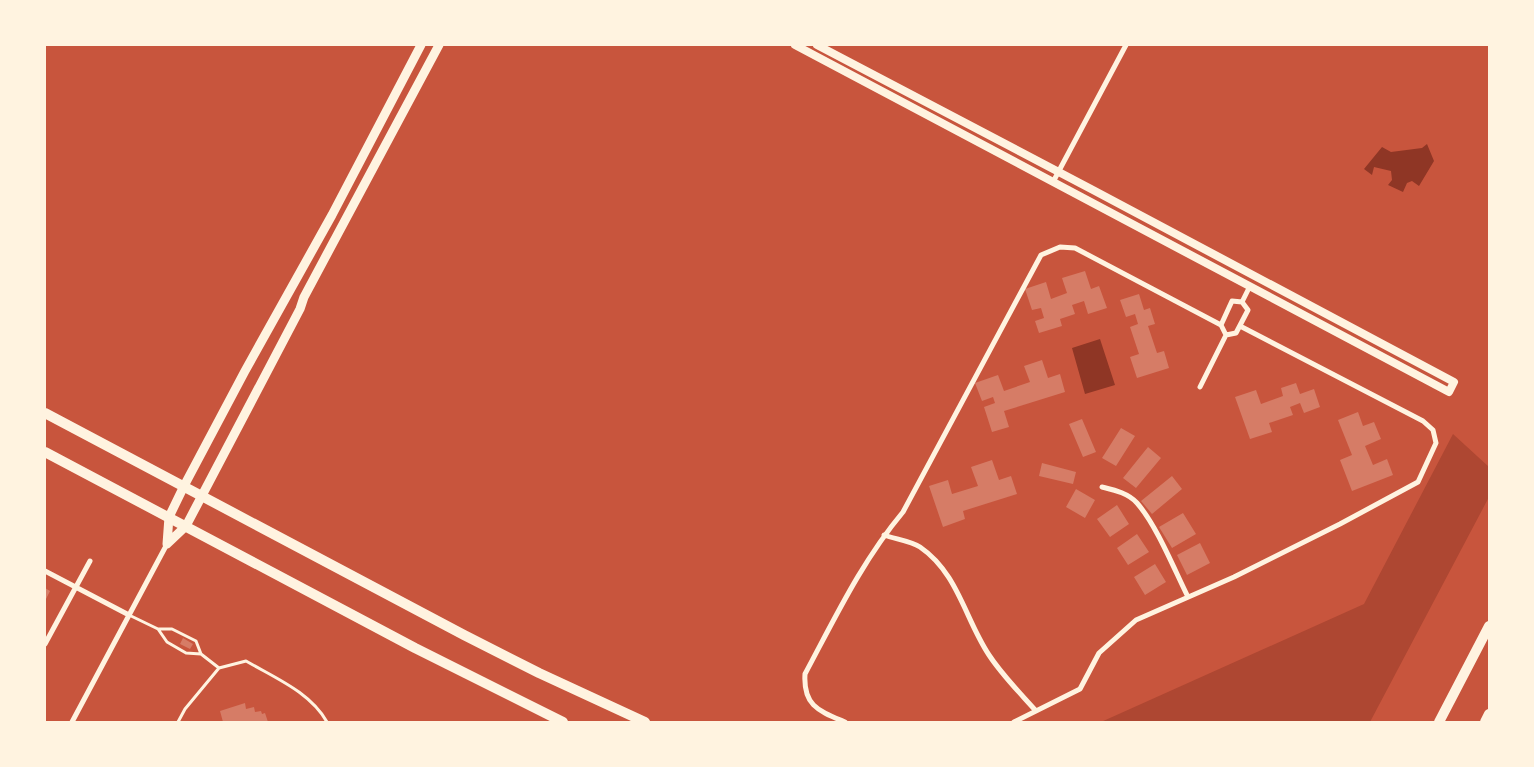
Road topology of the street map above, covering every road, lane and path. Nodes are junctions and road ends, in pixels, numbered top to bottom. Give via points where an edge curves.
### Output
1 (421, 45) edge
2 (439, 45) edge
3 (795, 45) edge
4 (817, 45) edge
5 (1126, 45) edge
6 (1059, 172) junction
7 (1054, 182) junction
8 (1250, 286) junction
9 (1242, 302) junction
10 (1221, 325) junction
11 (1240, 326) junction
12 (1226, 335) junction
13 (1200, 387) dead end
14 (45, 413) edge
15 (45, 452) edge
16 (184, 486) junction
17 (1102, 487) dead end
18 (202, 496) junction
19 (169, 517) junction
20 (186, 526) junction
21 (884, 535) junction
22 (167, 544) junction
23 (90, 560) dead end
24 (45, 571) edge
25 (75, 587) junction
26 (1188, 597) junction
27 (129, 615) junction
28 (1489, 626) edge
29 (158, 629) junction
30 (45, 644) edge
31 (201, 654) junction
32 (219, 668) junction
33 (1036, 711) junction
34 (1489, 714) edge
35 (72, 722) edge
36 (178, 722) edge
37 (327, 722) edge
38 (563, 722) edge
39 (645, 722) edge
40 (845, 722) edge
41 (1014, 722) edge
42 (1439, 722) edge
43 (1485, 722) edge

1 - 16 main road
2 - 18 main road
3 - 7 street
4 - 6 street
5 - 6 street
6 - 7 street
6 - 8 street via 1454,382 1449,392
7 - 8 street
8 - 9 street
9 - 10 street via 1232,301
9 - 11 street via 1248,310
10 - 12 street
10 - 21 street via 1075,248 1060,247 1041,255 903,512
11 - 12 street via 1236,333
11 - 26 street via 1423,421 1433,430 1436,443 1418,482 1234,577
12 - 13 street
14 - 16 main road
15 - 19 main road
16 - 18 main road
16 - 19 main road
17 - 26 street via 1121,492 1136,502 1155,531
18 - 20 main road
18 - 39 main road via 464,635
19 - 20 main road
19 - 22 main road
20 - 22 main road
20 - 38 main road via 432,657
21 - 33 street via 919,546 939,564 958,592 990,656
21 - 40 street via 860,572 805,674 804,688 810,703 824,714
22 - 27 street
23 - 25 street
24 - 25 street
25 - 27 street
25 - 30 street
26 - 33 street via 1136,620 1099,654 1080,689
27 - 29 lane
27 - 35 street
28 - 42 main road
29 - 31 lane via 167,642 186,653
29 - 31 lane via 172,628 196,641
31 - 32 lane
32 - 36 lane via 185,708
32 - 37 lane via 246,661 310,699
33 - 41 street
34 - 43 main road

